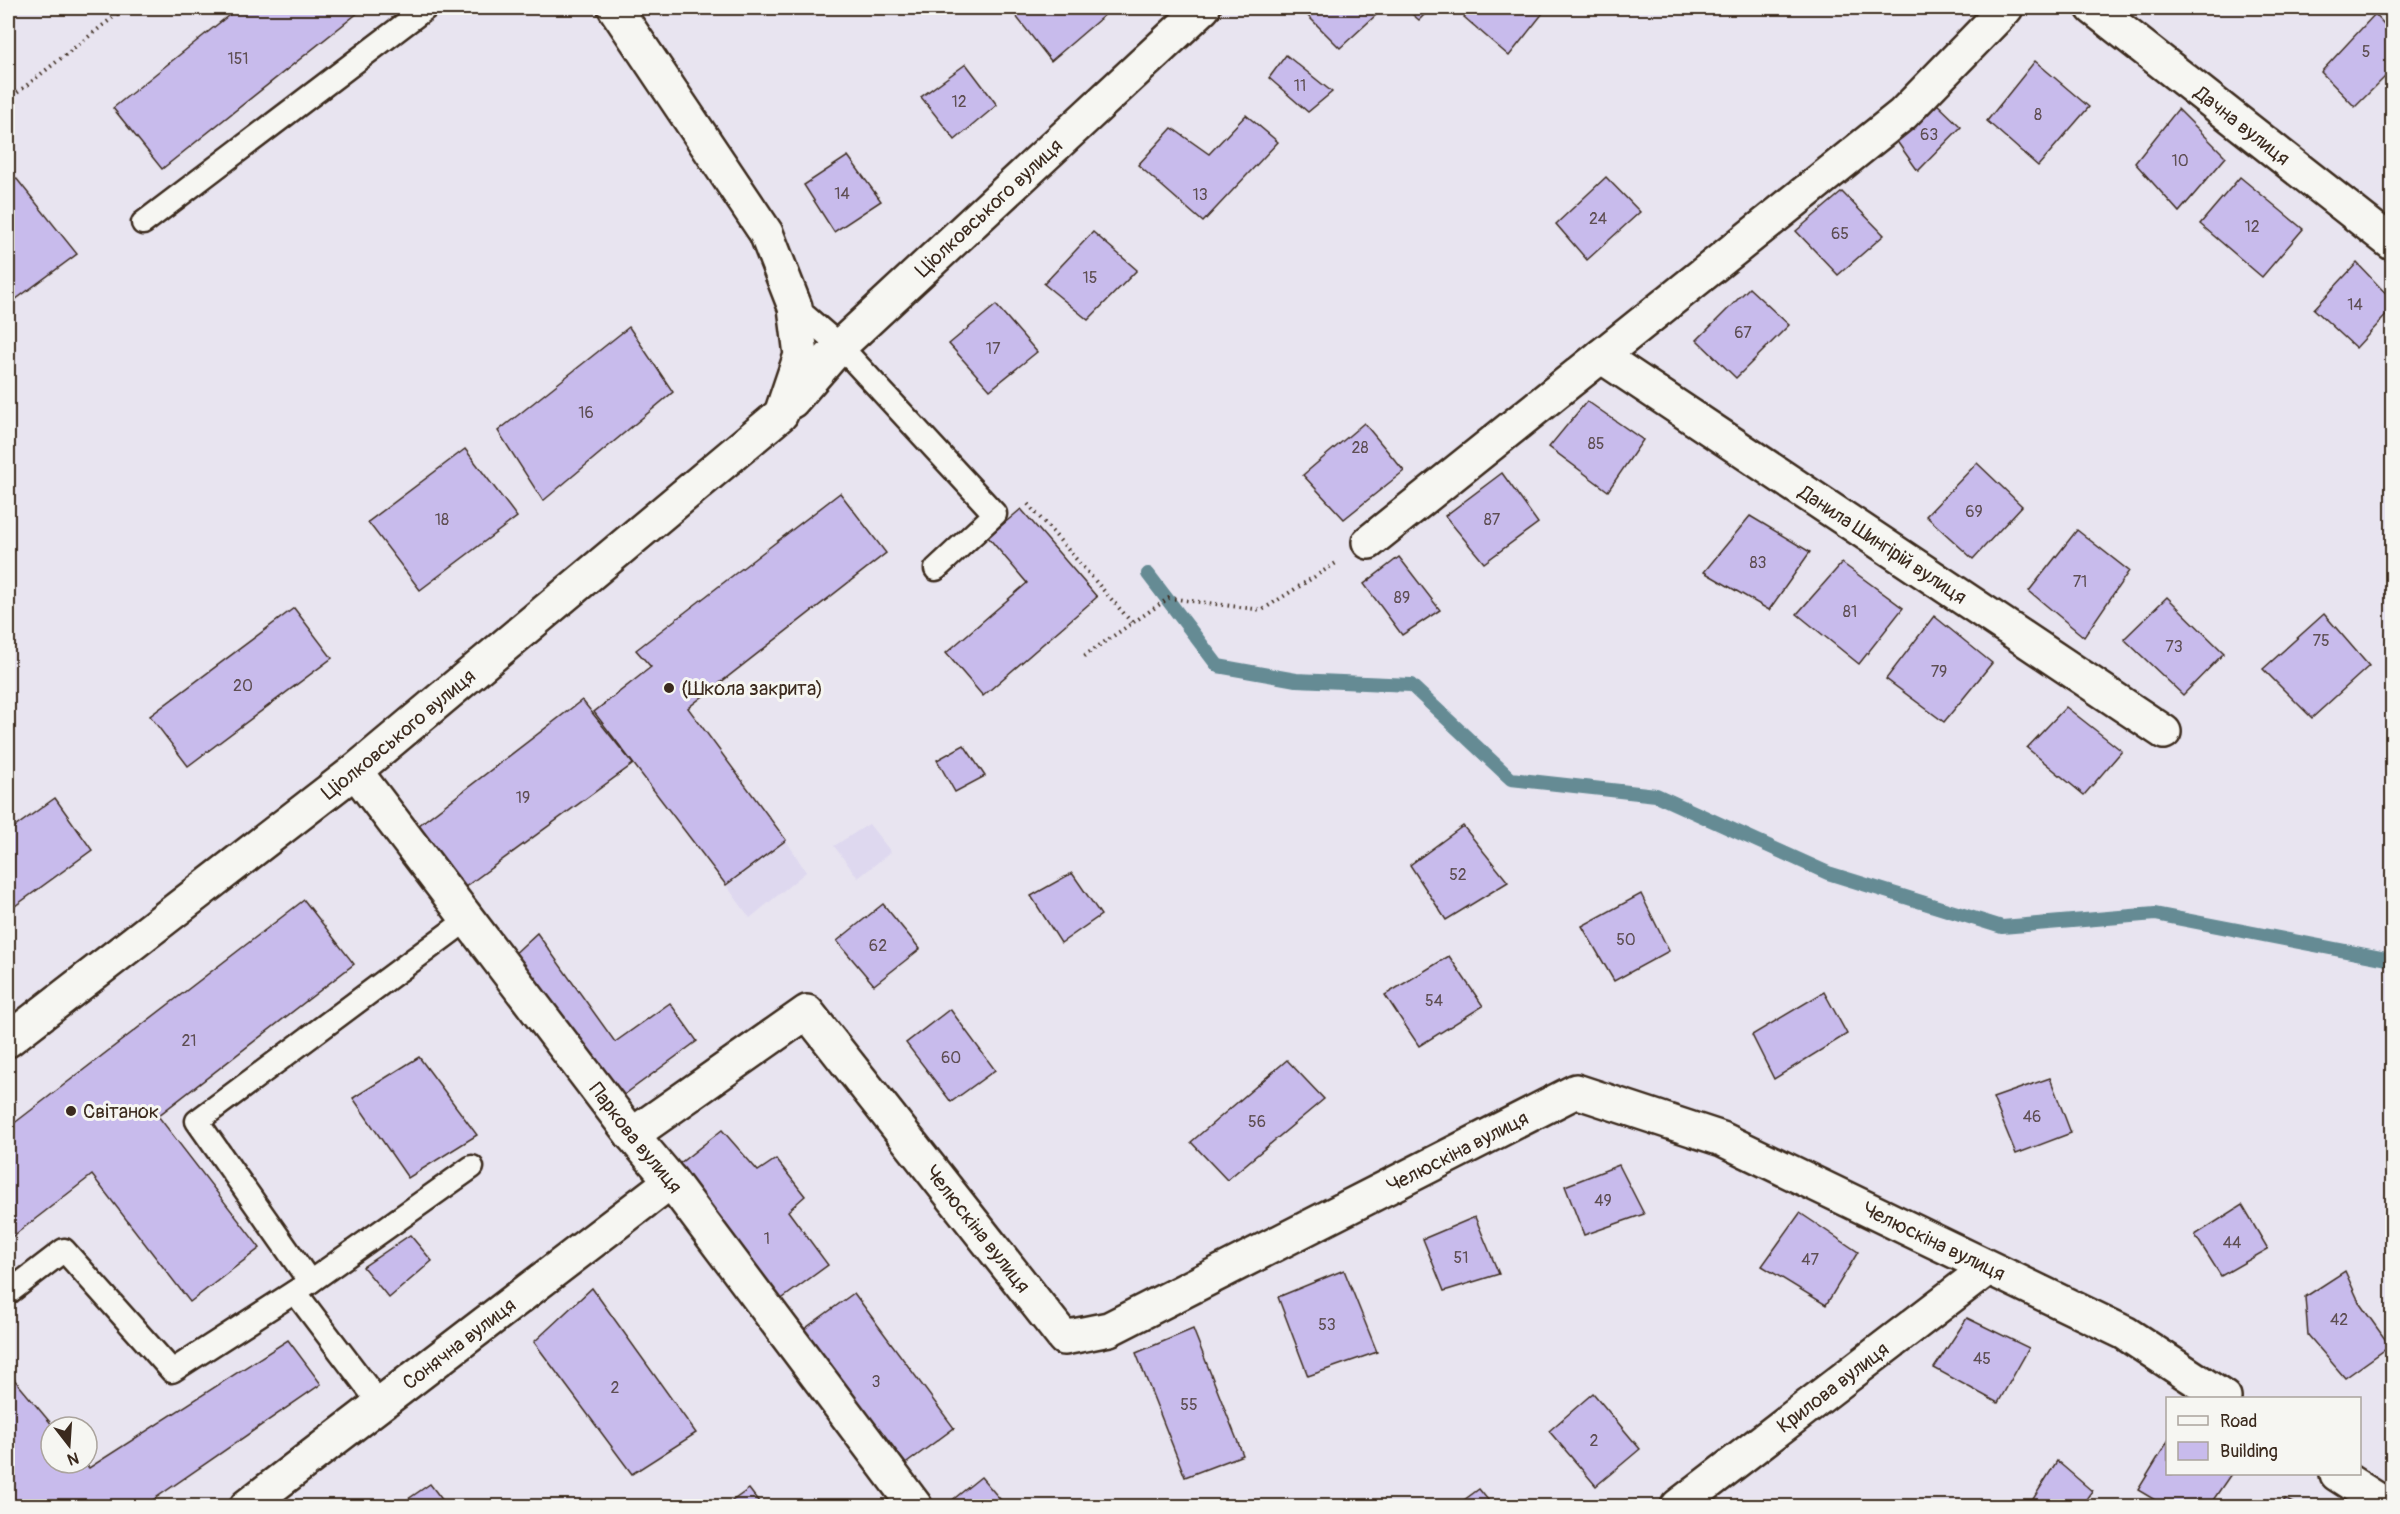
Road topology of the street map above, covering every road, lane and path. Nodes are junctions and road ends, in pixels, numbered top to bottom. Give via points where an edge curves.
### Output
1 (125, 8) edge
2 (426, 8) edge
3 (615, 8) edge
4 (1203, 8) edge
5 (2006, 8) edge
6 (2092, 8) edge
7 (8, 100) edge
8 (143, 223) dead end
9 (2392, 243) edge
10 (795, 307) junction
11 (840, 346) junction
12 (1601, 356) junction
13 (781, 414) junction
14 (1369, 542) joint
15 (936, 569) dead end
16 (1084, 656) dead end
17 (2164, 732) dead end
18 (355, 771) junction
19 (468, 920) junction
20 (8, 1040) edge
21 (632, 1135) junction
22 (472, 1167) dead end
23 (671, 1181) junction
24 (1989, 1268) junction
25 (302, 1287) junction
26 (8, 1293) edge
27 (2222, 1397) edge
28 (380, 1404) junction
29 (2340, 1475) edge
30 (247, 1506) edge
31 (915, 1506) edge
32 (1678, 1506) edge
33 (2387, 1506) edge

1 - 7 path
2 - 8 lane
3 - 10 street via 766,233
4 - 11 street, Ціолковського вулиця
5 - 12 street via 1903,114
6 - 9 street, Дачна вулиця
10 - 11 lane
10 - 13 street via 801,355
11 - 13 street, Ціолковського вулиця
11 - 15 lane via 995,514
12 - 14 street
12 - 17 street, Данила Шингірій вулиця
13 - 18 street, Ціолковського вулиця
14 - 16 path via 1262,610 1169,598
18 - 19 street, Паркова вулиця
18 - 20 street, Ціолковського вулиця
19 - 21 street, Паркова вулиця
19 - 25 lane via 197,1121
21 - 23 street, Паркова вулиця
21 - 24 street, Челюскіна вулиця via 807,1012 1064,1338 1109,1329 1576,1091 1722,1139
22 - 25 lane
23 - 28 street, Сонячна вулиця
23 - 31 street, Паркова вулиця
24 - 27 street, Челюскіна вулиця via 2126,1333
24 - 32 street, Крилова вулиця
25 - 26 lane via 172,1371 64,1250
25 - 28 lane
28 - 30 street, Сонячна вулиця
29 - 33 street

